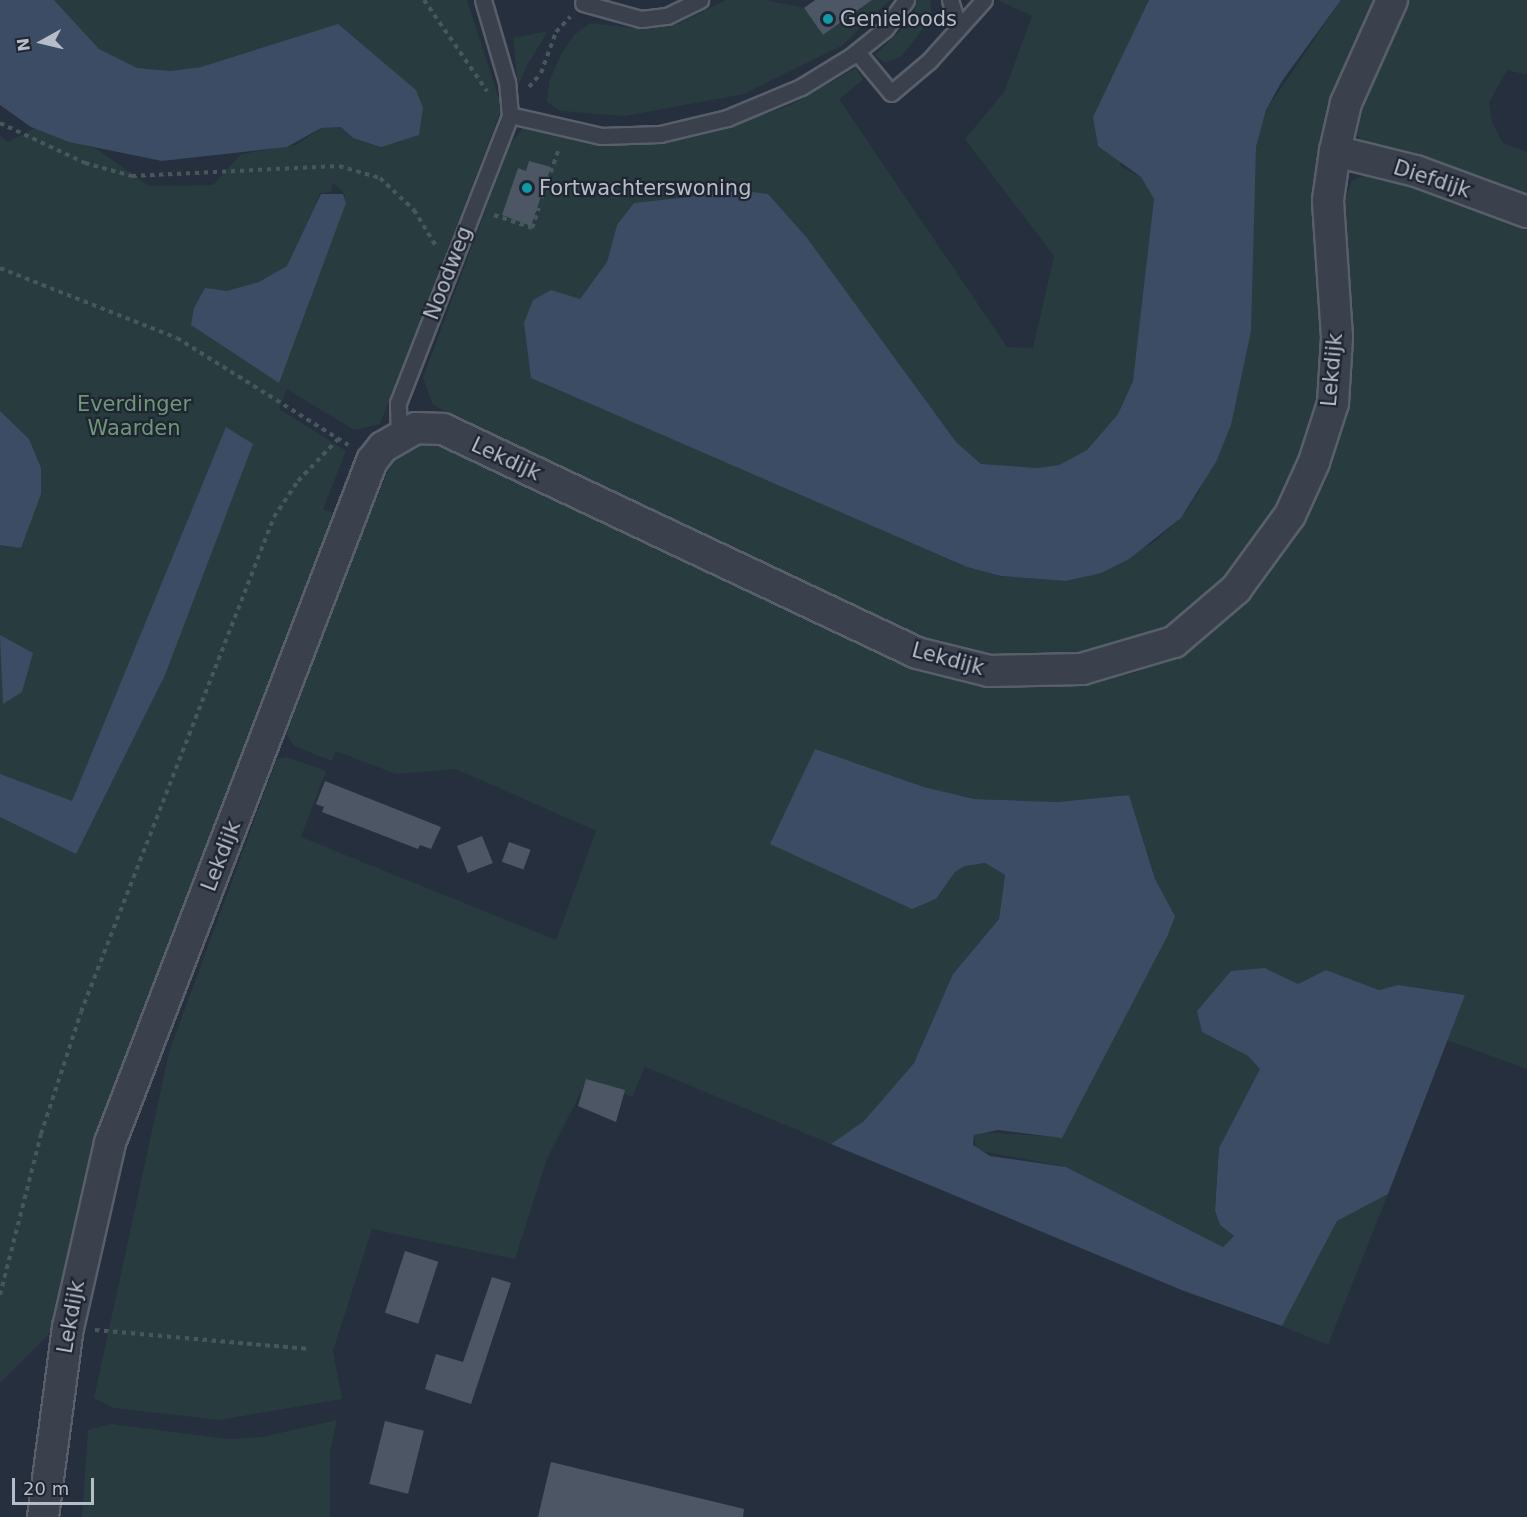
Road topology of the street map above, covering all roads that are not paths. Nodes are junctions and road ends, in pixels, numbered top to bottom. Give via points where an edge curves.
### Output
1 (483, 0) edge
2 (700, 0) edge
3 (906, 0) edge
4 (950, 0) edge
5 (984, 0) edge
6 (1392, 0) edge
7 (583, 3) road end
8 (958, 27) junction
9 (857, 52) junction
10 (510, 115) junction
11 (1335, 151) junction
12 (1527, 212) edge
13 (399, 434) junction
14 (43, 1517) edge

1 - 10 lane via 507,82
2 - 7 lane via 667,16 641,19
3 - 9 lane via 885,29
4 - 8 lane
5 - 8 lane
6 - 11 street, Lekdijk via 1346,103
8 - 9 lane via 929,61 891,93
9 - 10 lane via 761,106 660,134 601,136
10 - 13 lane, Noodweg via 398,403
11 - 12 street, Diefdijk via 1416,171
11 - 13 street, Lekdijk via 1328,200 1337,337 1334,392 1314,462 1290,515 1236,589 1174,642 1162,646 1082,669 989,671 916,653 443,429 416,428
13 - 14 street, Lekdijk via 372,461 110,1143 68,1328

